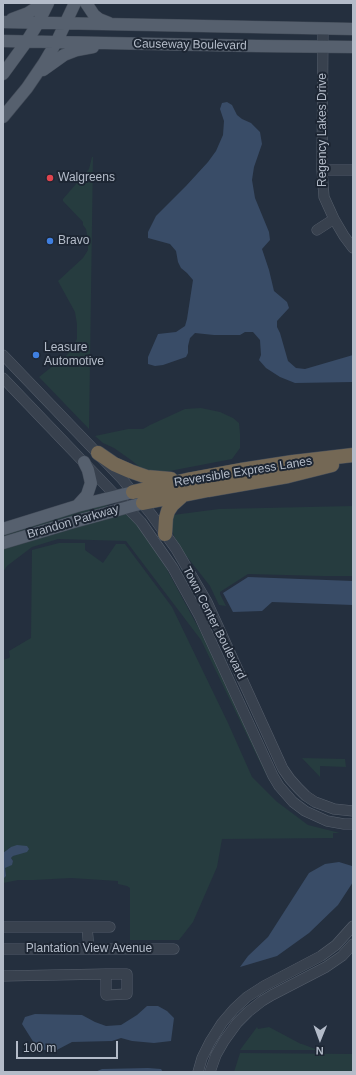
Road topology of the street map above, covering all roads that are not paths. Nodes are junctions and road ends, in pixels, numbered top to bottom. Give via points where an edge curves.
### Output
1 (44, 3) edge
2 (48, 3) edge
3 (75, 3) edge
4 (86, 3) edge
5 (3, 22) edge
6 (38, 23) junction
7 (66, 24) junction
8 (112, 24) junction
9 (323, 29) junction
10 (353, 29) edge
11 (3, 41) edge
12 (27, 41) junction
13 (57, 41) junction
14 (113, 43) junction
15 (353, 47) edge
16 (323, 48) junction
17 (3, 74) edge
18 (36, 75) junction
19 (3, 117) edge
20 (322, 170) junction
21 (353, 170) edge
22 (334, 219) junction
23 (317, 230) dead end
24 (353, 248) edge
25 (3, 355) edge
26 (3, 378) edge
27 (98, 453) junction
28 (353, 455) edge
29 (353, 461) edge
30 (84, 462) junction
31 (187, 480) junction
32 (133, 492) junction
33 (116, 496) junction
34 (182, 496) junction
35 (143, 503) junction
36 (77, 506) junction
37 (127, 507) junction
38 (3, 529) edge
39 (165, 534) junction
40 (3, 543) edge
41 (353, 811) edge
42 (353, 824) edge
43 (87, 926) junction
44 (353, 926) edge
45 (3, 927) edge
46 (110, 927) dead end
47 (353, 944) edge
48 (3, 949) edge
49 (89, 949) junction
50 (174, 949) dead end
51 (106, 974) dead end
52 (3, 976) edge
53 (198, 1072) edge
54 (210, 1072) edge

1 - 5 main road via 28,13
2 - 6 main road
3 - 7 main road
4 - 8 main road via 94,15
5 - 6 main road, Causeway Boulevard
6 - 7 main road, Causeway Boulevard
6 - 12 main road
7 - 8 main road, Causeway Boulevard
7 - 13 main road
8 - 9 main road, Causeway Boulevard
9 - 10 main road, Causeway Boulevard
9 - 16 street, Regency Lakes Drive
11 - 12 main road, Causeway Boulevard
12 - 13 main road, Causeway Boulevard
12 - 17 main road
13 - 14 main road, Causeway Boulevard
13 - 18 main road
14 - 16 main road, Causeway Boulevard
14 - 18 main road via 69,53
15 - 16 main road, Causeway Boulevard
16 - 20 street, Regency Lakes Drive
18 - 19 main road
20 - 21 street
20 - 22 street, Regency Lakes Drive via 324,197
22 - 23 street
22 - 24 street, Regency Lakes Drive
25 - 27 street, Town Center Boulevard
26 - 30 street, Town Center Boulevard
27 - 31 highway via 121,468 139,474
27 - 32 street, Town Center Boulevard
28 - 31 highway, Reversible Express Lanes via 293,462
29 - 34 highway, Reversible Express Lanes
30 - 33 street, Town Center Boulevard
30 - 36 main road via 91,483 87,495
31 - 32 highway, Reversible Express Lanes
32 - 33 main road, Brandon Parkway
32 - 35 street, Town Center Boulevard
33 - 36 main road, Brandon Parkway
33 - 37 street, Town Center Boulevard
34 - 35 highway, Reversible Express Lanes
34 - 39 highway via 168,511
35 - 37 main road, Brandon Parkway
35 - 39 street, Town Center Boulevard
36 - 38 main road, Brandon Parkway
37 - 40 main road, Brandon Parkway
37 - 42 street, Town Center Boulevard via 157,544 187,592 279,786 305,811 326,821
39 - 41 street, Town Center Boulevard via 207,602 283,769 298,788 315,802 334,809
43 - 45 street
43 - 46 street
43 - 49 street
44 - 53 street via 321,956 264,986 234,1009 210,1042
47 - 54 street via 342,956 326,967 272,995 248,1012 228,1035 216,1055
48 - 49 street, Plantation View Avenue
49 - 50 street, Plantation View Avenue
51 - 52 street

